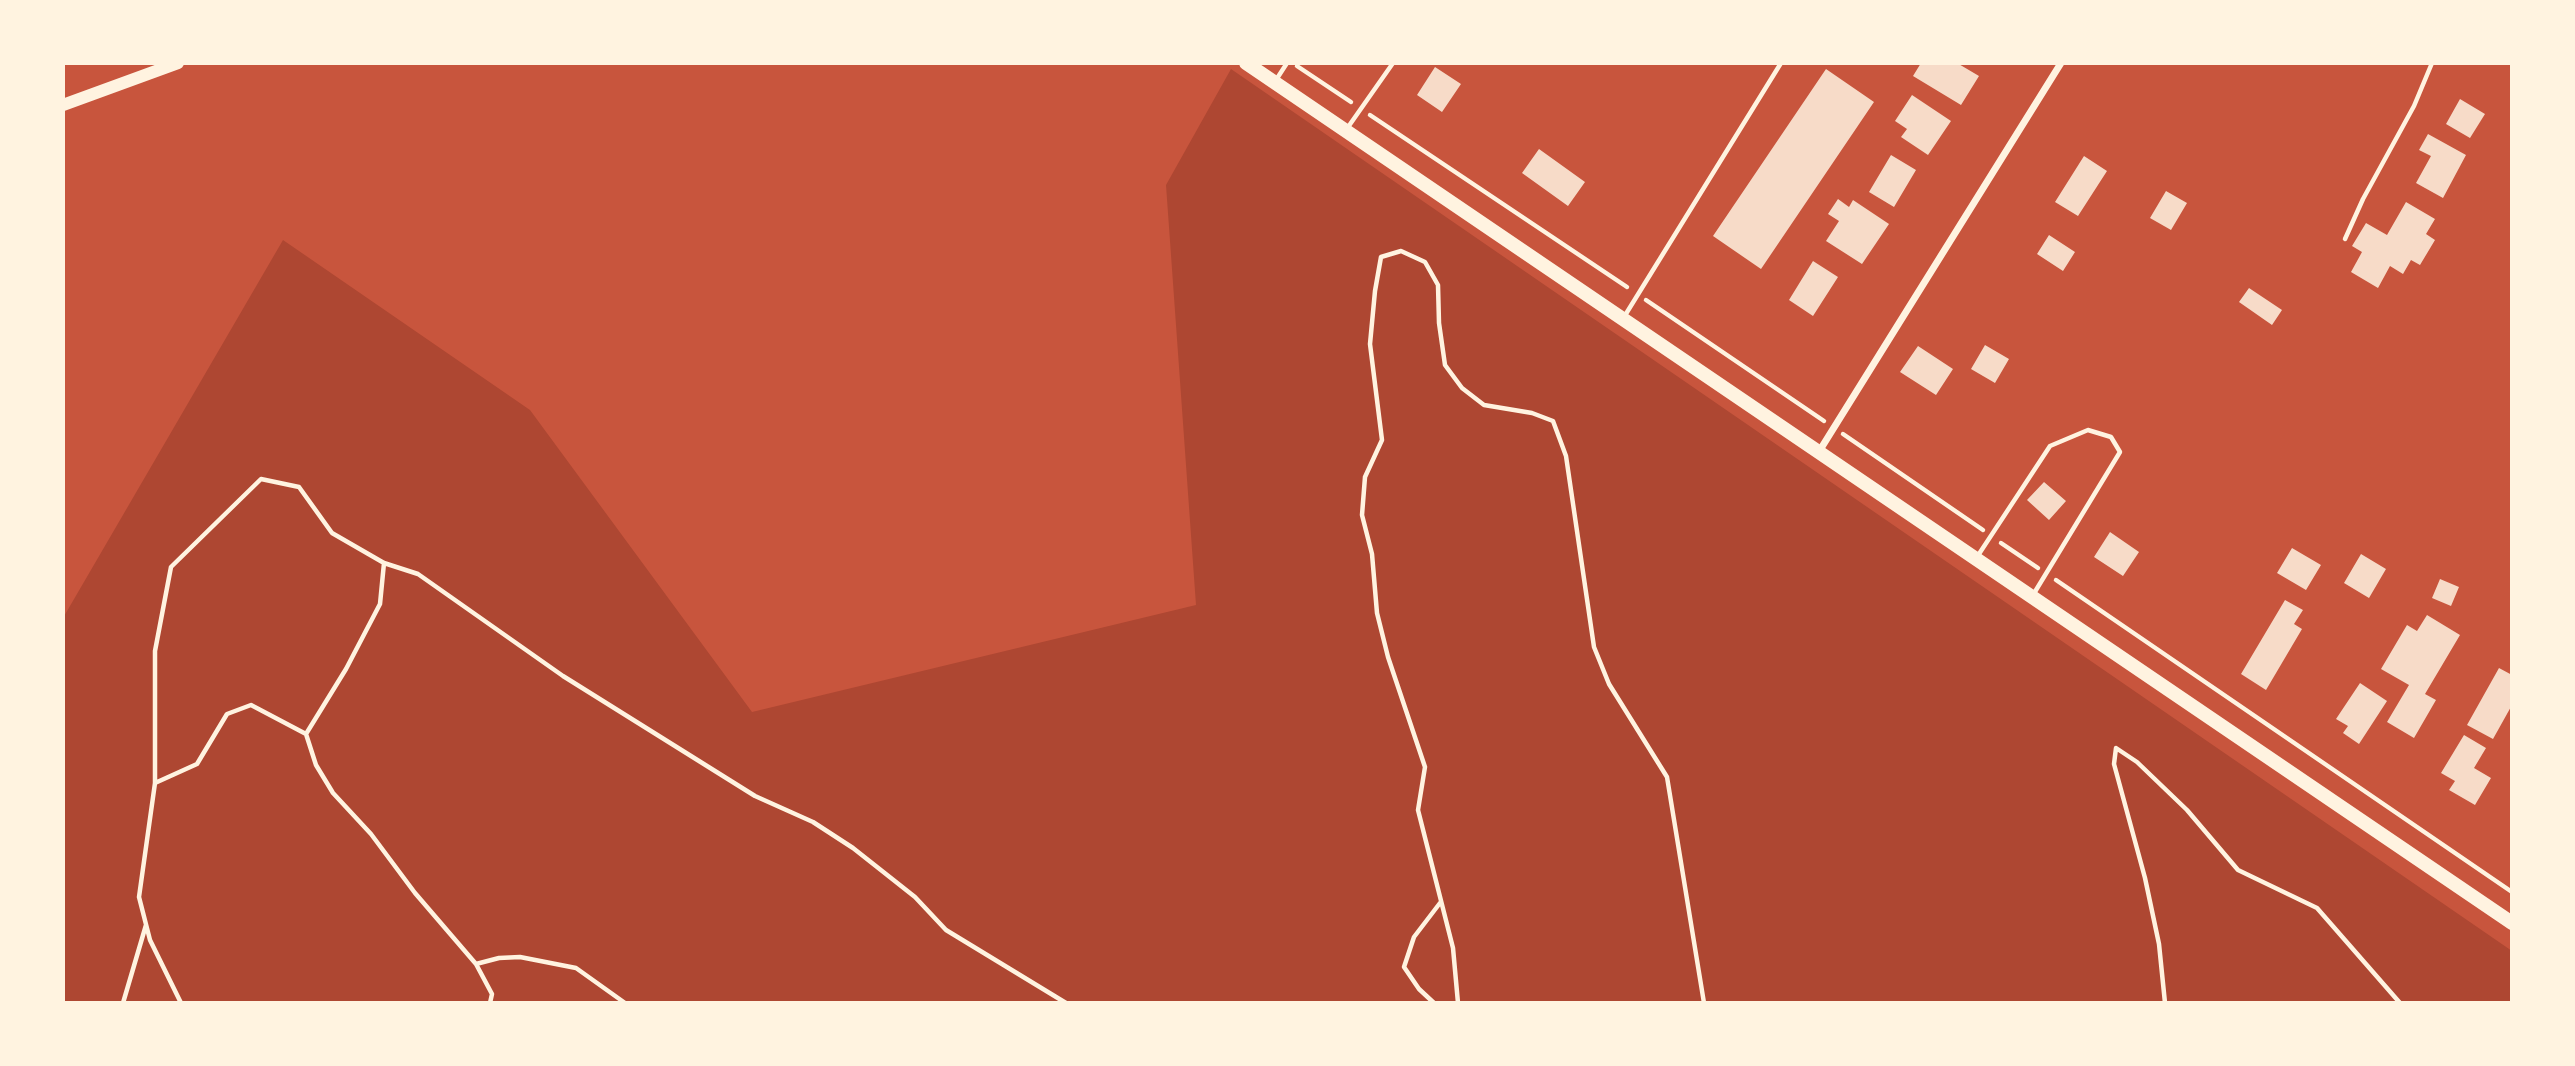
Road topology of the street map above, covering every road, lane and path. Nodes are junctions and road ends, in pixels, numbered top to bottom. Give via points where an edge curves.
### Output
1 (178, 63) edge
2 (1287, 63) edge
3 (1292, 63) edge
4 (1393, 63) edge
5 (1781, 63) edge
6 (2060, 63) edge
7 (2432, 63) edge
8 (1249, 64) edge
9 (1275, 82) junction
10 (63, 105) edge
11 (1360, 108) junction
12 (1346, 131) junction
13 (2345, 239) dead end
14 (1640, 295) junction
15 (1624, 318) junction
16 (1834, 428) junction
17 (1820, 450) junction
18 (1991, 536) junction
19 (1977, 557) junction
20 (384, 562) junction
21 (2046, 573) junction
22 (2032, 595) junction
23 (306, 734) junction
24 (155, 783) junction
25 (2512, 892) edge
26 (1441, 903) junction
27 (2512, 923) edge
28 (146, 924) junction
29 (476, 964) junction
30 (123, 1003) edge
31 (181, 1003) edge
32 (490, 1003) edge
33 (625, 1003) edge
34 (1066, 1003) edge
35 (1434, 1003) edge
36 (1458, 1003) edge
37 (1704, 1003) edge
38 (2165, 1003) edge
39 (2400, 1003) edge

1 - 10 street
2 - 9 lane
3 - 11 path
4 - 11 lane
5 - 14 lane
6 - 16 street
7 - 13 lane
8 - 9 main road
9 - 12 main road
11 - 12 lane
11 - 14 path
12 - 15 main road
14 - 15 lane
14 - 16 path
15 - 17 main road
16 - 17 street
16 - 18 path
17 - 19 main road
18 - 19 lane
18 - 21 path
18 - 21 lane via 2050,446 2088,430 2111,437 2120,452
19 - 22 main road
20 - 23 lane via 380,604
20 - 24 lane via 332,533 299,487 261,479 171,567 155,651
20 - 34 lane via 418,574 563,676 755,796 823,828 915,897 946,930
21 - 22 lane
21 - 25 path
22 - 27 main road
23 - 24 lane via 251,705 227,714 197,764
23 - 29 lane via 316,765 333,793
24 - 28 lane via 139,897
26 - 35 lane via 1414,937 1404,967
26 - 36 lane via 1453,948
26 - 37 lane via 1418,810 1425,766 1388,657 1362,515 1365,477 1382,440 1370,344 1375,291 1381,257 1401,251 1425,262 1438,285 1445,365 1462,388 1484,405 1553,421 1566,456 1594,648 1609,684 1667,777
28 - 30 lane
28 - 31 lane
29 - 32 lane via 492,994
29 - 33 lane via 520,957 576,968
38 - 39 lane via 2145,878 2114,764 2116,748 2187,810 2238,870 2317,908

